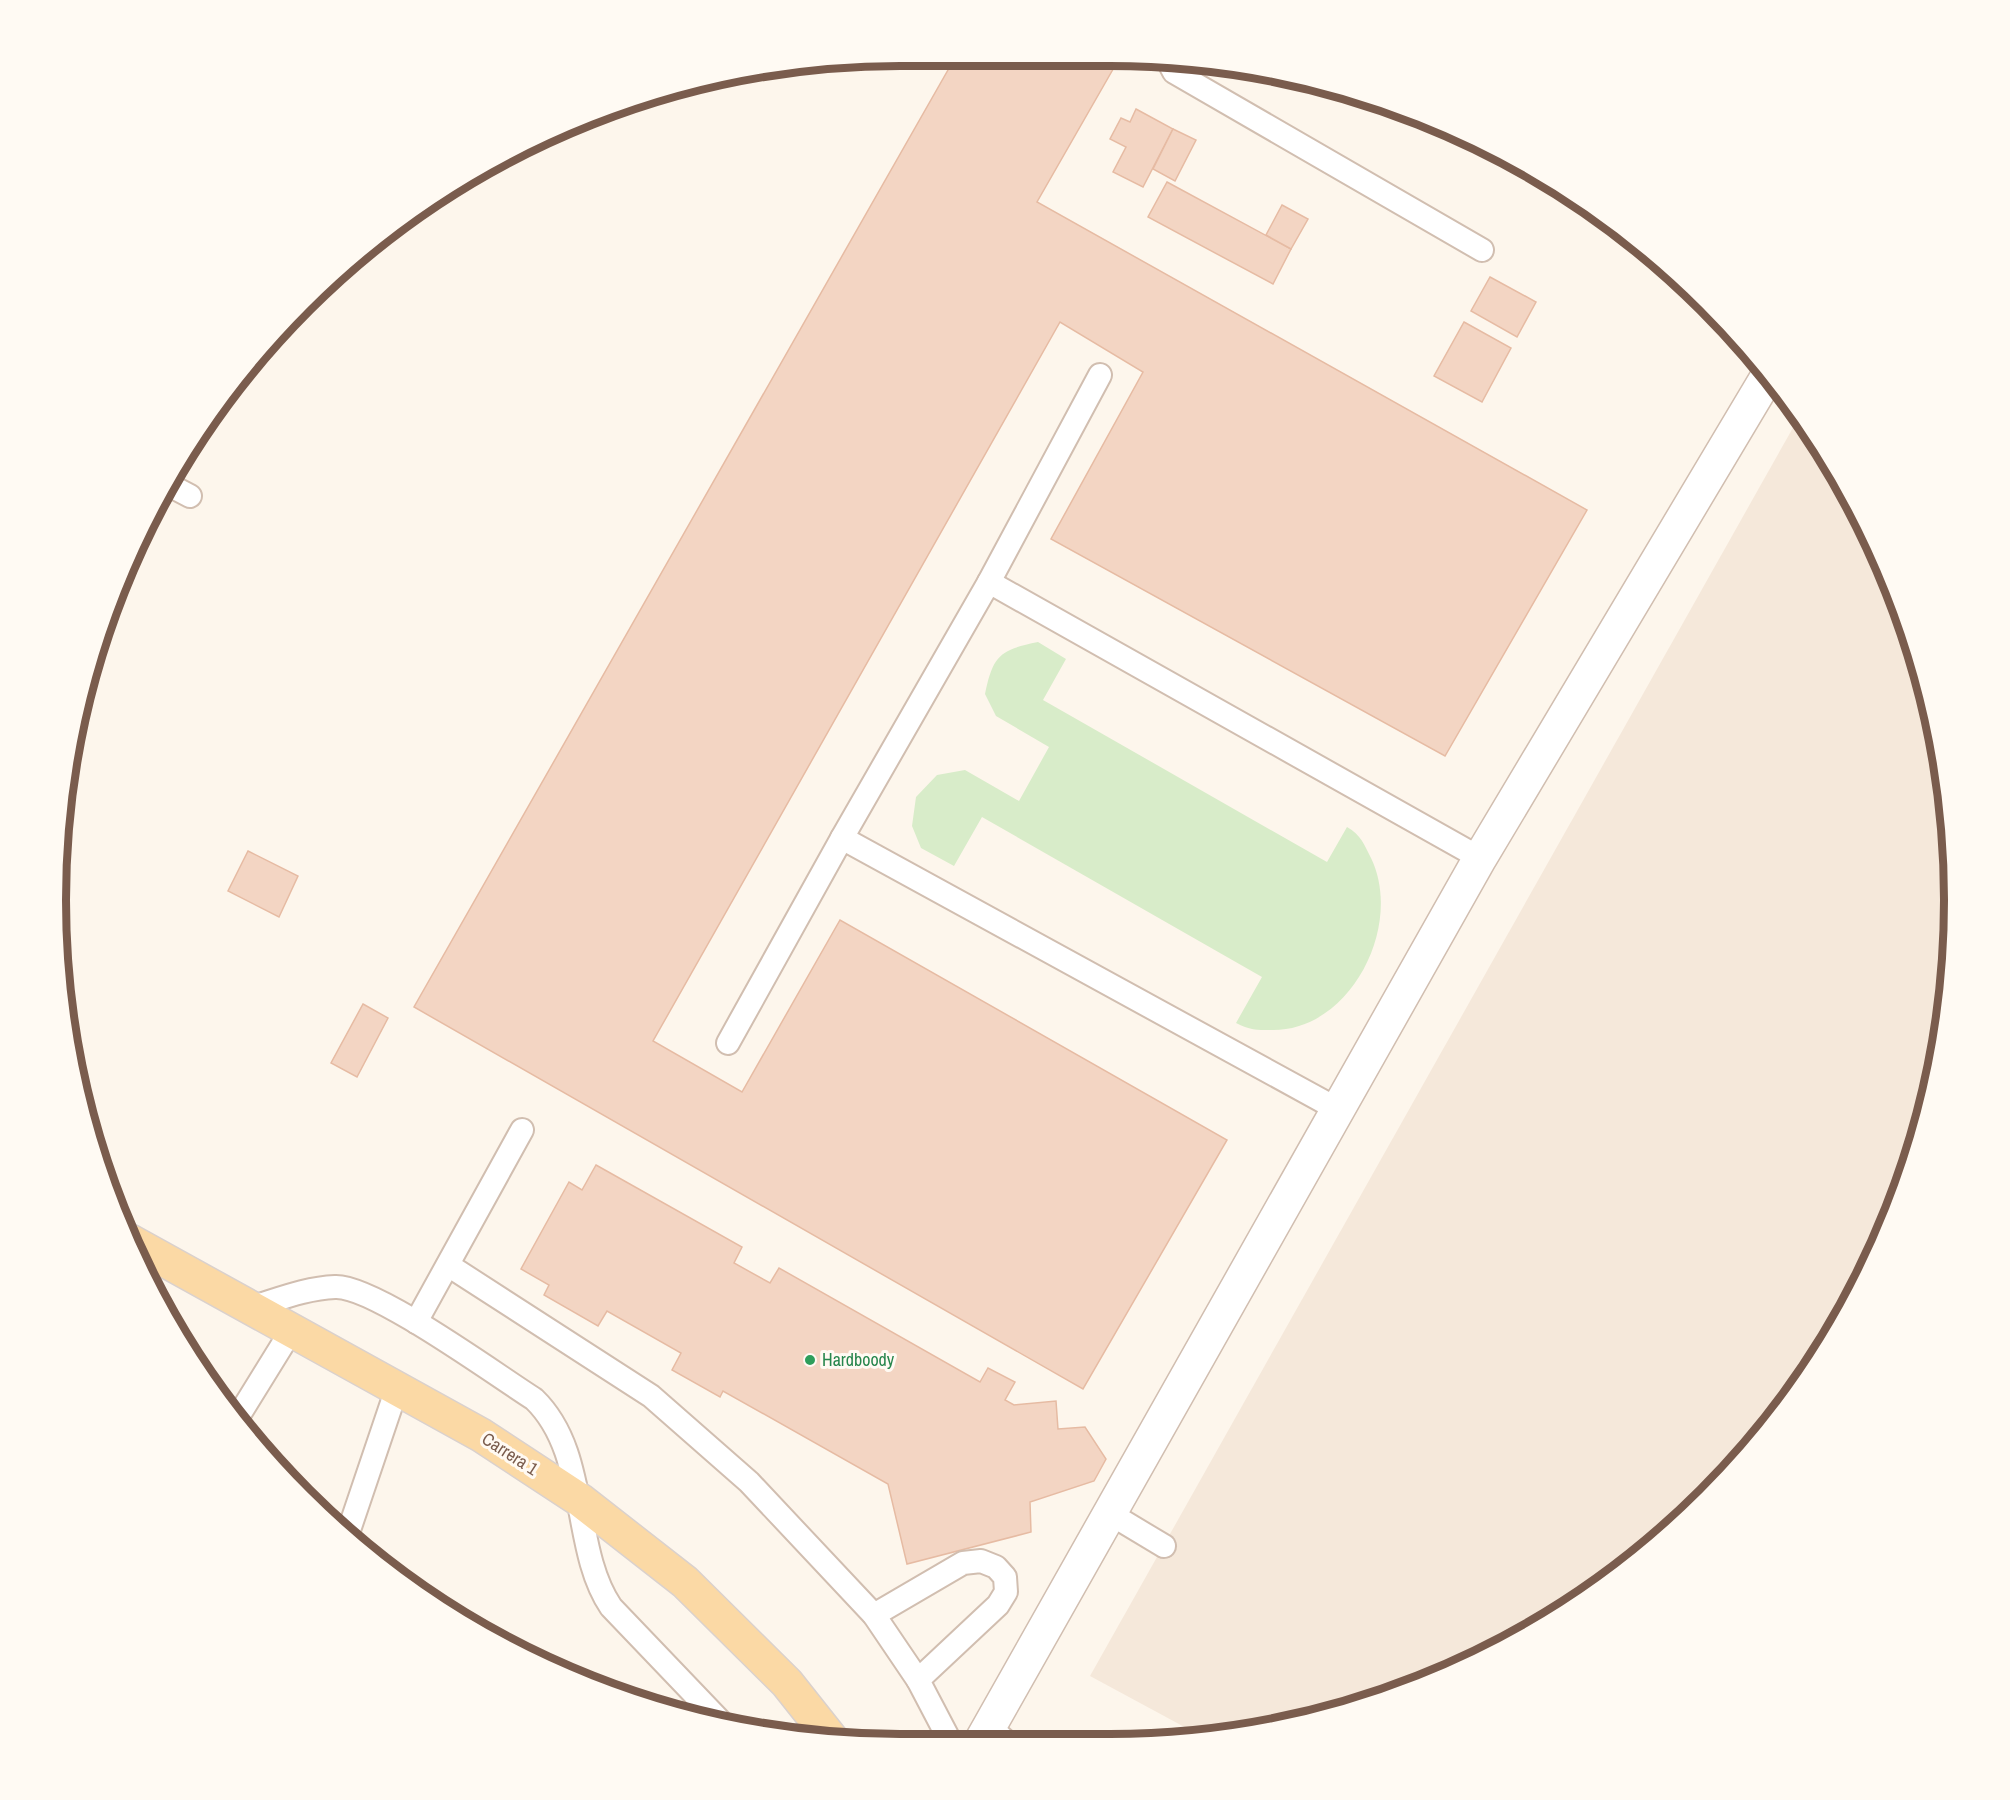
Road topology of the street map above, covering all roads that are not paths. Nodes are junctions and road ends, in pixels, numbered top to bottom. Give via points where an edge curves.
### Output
1 (1172, 69) edge
2 (1482, 250) dead end
3 (1100, 375) dead end
4 (1764, 382) edge
5 (175, 488) edge
6 (190, 496) dead end
7 (989, 582) junction
8 (842, 838) junction
9 (1480, 858) junction
10 (728, 1043) dead end
11 (1337, 1109) junction
12 (522, 1130) dead end
13 (142, 1248) edge
14 (448, 1265) junction
15 (250, 1308) junction
16 (416, 1322) junction
17 (291, 1331) junction
18 (397, 1388) junction
19 (241, 1412) edge
20 (580, 1500) junction
21 (1109, 1513) junction
22 (350, 1527) edge
23 (1164, 1545) dead end
24 (874, 1615) junction
25 (918, 1680) junction
26 (712, 1712) edge
27 (825, 1730) edge
28 (946, 1734) edge
29 (994, 1734) edge

1 - 2 lane
3 - 7 lane
4 - 9 street
5 - 6 lane
7 - 8 lane
7 - 9 lane
8 - 10 lane
8 - 11 lane
9 - 11 street
11 - 21 street
12 - 14 lane
13 - 15 main road, Carrera 1
14 - 16 lane
14 - 24 lane via 651,1396 749,1482
15 - 16 lane via 336,1287 353,1290
15 - 17 main road, Carrera 1
16 - 20 lane via 534,1399 547,1412 557,1429
17 - 18 main road, Carrera 1
17 - 19 lane
18 - 20 main road, Carrera 1 via 481,1435
18 - 22 lane
20 - 26 lane via 598,1588 611,1607
20 - 27 main road, Carrera 1 via 686,1582 788,1683
21 - 23 lane
21 - 29 street
24 - 25 lane
24 - 25 lane via 963,1563 981,1561 996,1567 1005,1577 1006,1592 998,1605
25 - 28 lane

